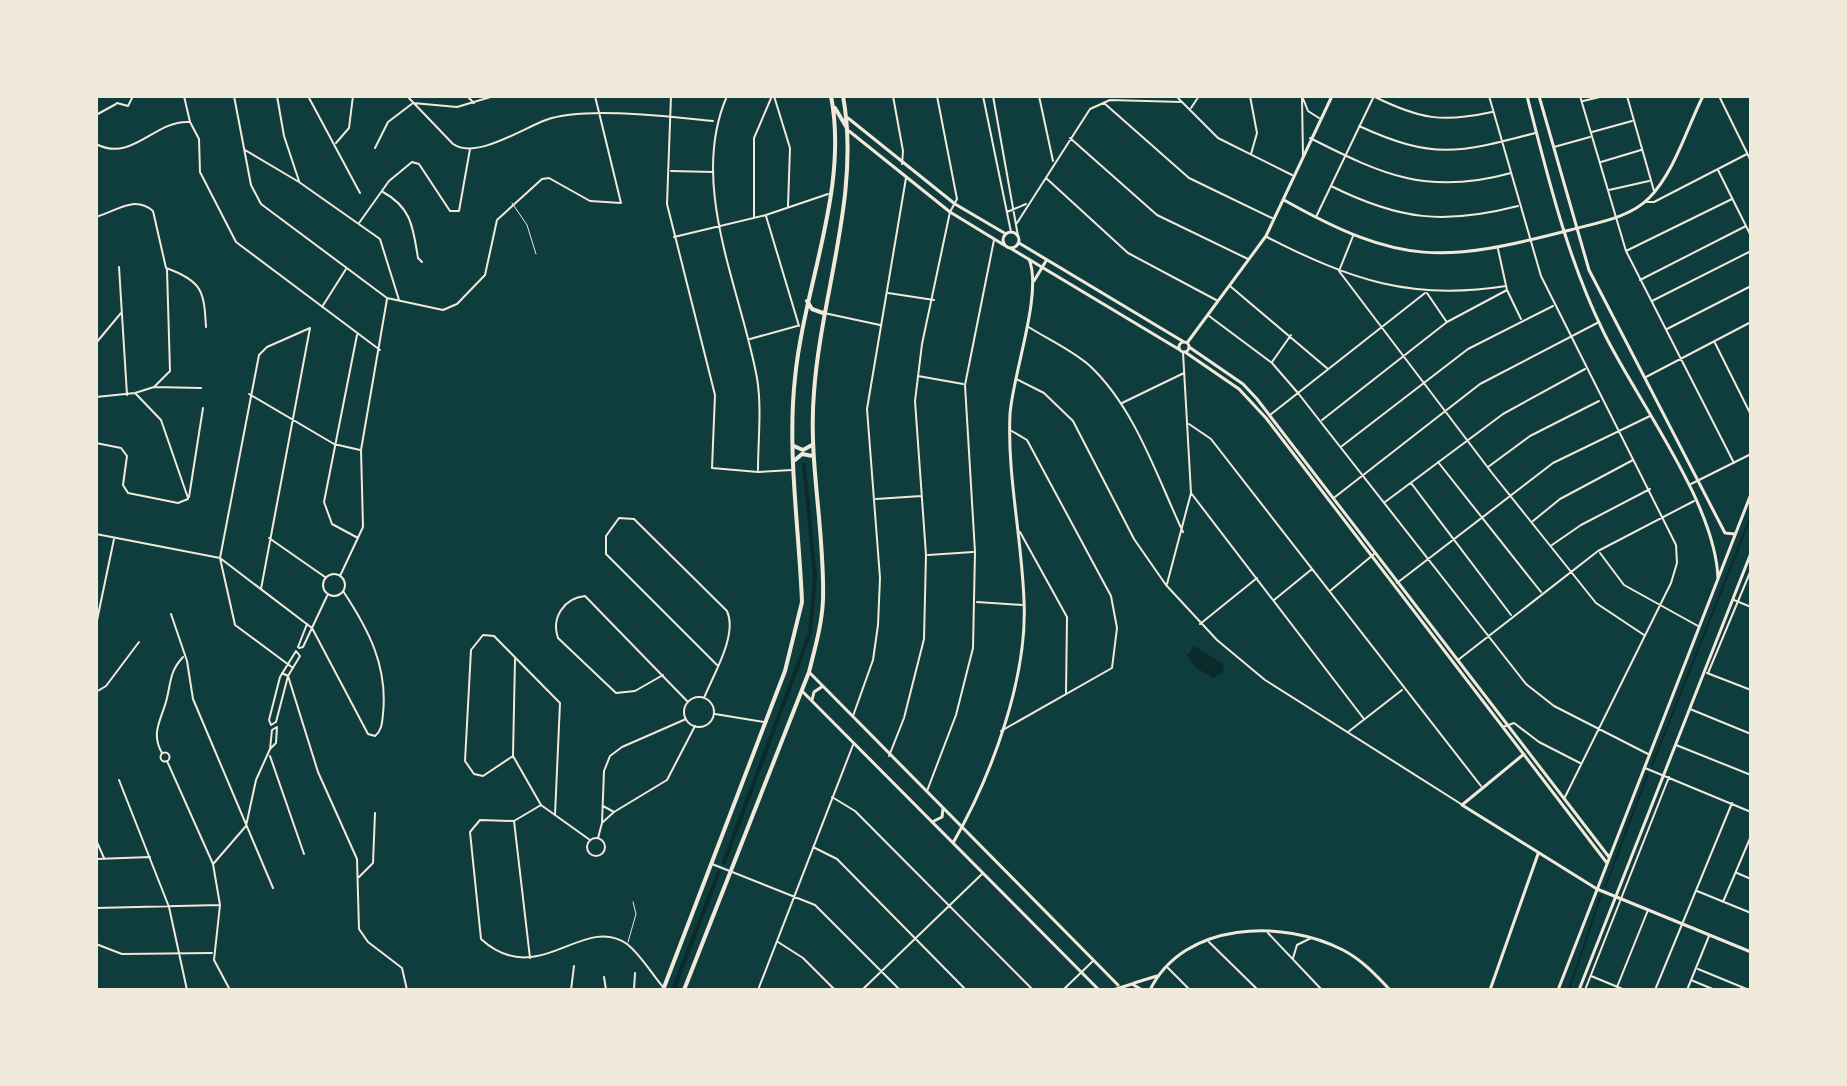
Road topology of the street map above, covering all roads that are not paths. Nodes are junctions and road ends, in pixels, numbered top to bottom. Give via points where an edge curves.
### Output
1 (133, 96) edge
2 (184, 96) edge
3 (234, 96) edge
4 (277, 96) edge
5 (308, 96) edge
6 (353, 96) edge
7 (407, 96) edge
8 (467, 96) edge
9 (494, 96) edge
10 (595, 96) edge
11 (671, 96) edge
12 (726, 96) edge
13 (773, 96) edge
14 (843, 96) edge
15 (893, 96) edge
16 (937, 96) edge
17 (983, 96) edge
18 (1039, 96) edge
19 (1176, 96) edge
20 (1199, 96) edge
21 (1250, 96) edge
22 (1332, 96) edge
23 (1374, 96) edge
24 (1489, 96) edge
25 (1527, 96) edge
26 (1539, 96) edge
27 (1580, 96) edge
28 (1604, 96) edge
29 (1627, 96) edge
30 (1703, 96) edge
31 (1719, 96) edge
32 (115, 97) edge
33 (832, 97) edge
34 (994, 97) edge
35 (1302, 97) edge
36 (1582, 101) junction
37 (1103, 102) junction
38 (1182, 102) junction
39 (117, 103) junction
40 (413, 103) junction
41 (475, 104) junction
42 (1190, 109) junction
43 (1494, 112) junction
44 (96, 115) edge
45 (600, 115) junction
46 (671, 117) junction
47 (848, 118) junction
48 (1320, 119) junction
49 (1634, 120) junction
50 (716, 121) junction
51 (190, 122) junction
52 (1359, 126) junction
53 (849, 131) junction
54 (1591, 132) junction
55 (1537, 133) junction
56 (1592, 137) junction
57 (1070, 138) junction
58 (1310, 138) junction
59 (1503, 142) junction
60 (96, 144) edge
61 (335, 144) junction
62 (1553, 147) junction
63 (375, 148) dead end
64 (470, 148) junction
65 (244, 150) junction
66 (1643, 150) junction
67 (1747, 154) junction
68 (1251, 155) junction
69 (1303, 156) junction
70 (1345, 156) junction
71 (1751, 161) edge
72 (1053, 162) junction
73 (1600, 162) junction
74 (902, 164) junction
75 (1718, 170) junction
76 (669, 171) junction
77 (714, 172) junction
78 (1512, 173) junction
79 (1293, 176) junction
80 (906, 177) junction
81 (1045, 177) junction
82 (1651, 180) junction
83 (299, 182) junction
84 (1331, 186) junction
85 (382, 191) junction
86 (1608, 191) junction
87 (1655, 191) junction
88 (360, 193) dead end
89 (829, 194) junction
90 (1732, 199) junction
91 (1284, 200) junction
92 (1644, 202) junction
93 (512, 203) junction
94 (955, 204) junction
95 (1027, 204) junction
96 (1520, 205) junction
97 (788, 207) junction
98 (1014, 210) junction
99 (950, 212) junction
100 (1007, 212) junction
101 (766, 215) junction
102 (96, 217) edge
103 (1615, 217) junction
104 (754, 218) junction
105 (1315, 218) junction
106 (1274, 219) junction
107 (1017, 223) junction
108 (358, 224) junction
109 (720, 226) junction
110 (1746, 226) junction
111 (1576, 228) junction
112 (1564, 231) junction
113 (1008, 233) junction
114 (1018, 236) junction
115 (1266, 236) junction
116 (1353, 236) junction
117 (1751, 236) edge
118 (674, 237) junction
119 (994, 239) junction
120 (1530, 242) junction
121 (1019, 243) junction
122 (1004, 245) junction
123 (1010, 248) junction
124 (1498, 249) junction
125 (1626, 251) junction
126 (1751, 251) edge
127 (536, 254) dead end
128 (1029, 259) junction
129 (1249, 260) junction
130 (1046, 261) junction
131 (422, 262) dead end
132 (119, 267) dead end
133 (347, 267) junction
134 (1043, 267) junction
135 (166, 268) junction
136 (1339, 271) junction
137 (1640, 280) junction
138 (1034, 281) junction
139 (1230, 286) junction
140 (1751, 286) edge
141 (1507, 288) junction
142 (1426, 292) junction
143 (886, 293) junction
144 (387, 298) junction
145 (399, 300) junction
146 (934, 300) junction
147 (807, 301) junction
148 (1218, 301) junction
149 (1652, 302) junction
150 (1554, 305) junction
151 (321, 308) junction
152 (121, 313) junction
153 (823, 313) junction
154 (1208, 315) junction
155 (1522, 321) junction
156 (1447, 322) junction
157 (1600, 322) junction
158 (1751, 322) edge
159 (880, 325) junction
160 (1026, 325) junction
161 (801, 326) junction
162 (206, 327) dead end
163 (1160, 328) junction
164 (1381, 328) junction
165 (1666, 329) junction
166 (1156, 333) junction
167 (357, 335) junction
168 (1291, 335) junction
169 (1569, 337) junction
170 (748, 340) junction
171 (1714, 342) junction
172 (96, 343) edge
173 (1187, 344) junction
174 (380, 350) junction
175 (1183, 351) junction
176 (1401, 355) junction
177 (1193, 357) junction
178 (1680, 358) junction
179 (1184, 362) junction
180 (1272, 363) junction
181 (1329, 369) junction
182 (1586, 369) junction
183 (1185, 372) junction
184 (917, 376) junction
185 (1646, 377) junction
186 (1015, 379) junction
187 (1422, 383) junction
188 (965, 385) junction
189 (154, 387) junction
190 (201, 388) dead end
191 (135, 393) junction
192 (1298, 393) junction
193 (249, 394) junction
194 (127, 395) junction
195 (96, 397) edge
196 (1601, 400) junction
197 (1121, 404) junction
198 (203, 408) dead end
199 (1444, 412) junction
200 (1751, 415) edge
201 (1268, 416) junction
202 (1652, 416) junction
203 (293, 420) junction
204 (1321, 420) junction
205 (1189, 424) junction
206 (1010, 430) junction
207 (1618, 431) junction
208 (1467, 441) junction
209 (96, 443) edge
210 (334, 444) junction
211 (812, 445) junction
212 (794, 446) junction
213 (1341, 447) junction
214 (361, 450) junction
215 (1751, 454) edge
216 (813, 456) junction
217 (795, 460) junction
218 (1634, 460) junction
219 (1438, 461) junction
220 (1734, 463) junction
221 (1487, 467) junction
222 (795, 469) junction
223 (758, 472) junction
224 (1362, 475) junction
225 (1699, 480) junction
226 (1411, 482) junction
227 (1688, 485) junction
228 (1650, 489) junction
229 (1191, 493) junction
230 (1509, 494) junction
231 (1751, 494) edge
232 (921, 496) junction
233 (188, 499) junction
234 (875, 499) junction
235 (1331, 500) junction
236 (1695, 500) junction
237 (1384, 503) junction
238 (1713, 509) junction
239 (1482, 514) junction
240 (1702, 516) junction
241 (1664, 518) junction
242 (1531, 522) junction
243 (1020, 532) junction
244 (1183, 532) junction
245 (1736, 533) junction
246 (96, 534) edge
247 (268, 537) junction
248 (114, 538) junction
249 (359, 539) junction
250 (1453, 539) junction
251 (1551, 546) junction
252 (1598, 551) junction
253 (975, 552) junction
254 (1751, 553) edge
255 (926, 555) junction
256 (1372, 555) junction
257 (220, 558) junction
258 (1427, 559) junction
259 (1313, 568) junction
260 (1751, 570) edge
261 (1571, 572) junction
262 (340, 576) junction
263 (325, 577) junction
264 (1257, 577) junction
265 (1397, 583) junction
266 (1718, 583) junction
267 (1166, 585) junction
268 (261, 589) junction
269 (343, 591) junction
270 (1330, 591) junction
271 (1543, 593) junction
272 (327, 595) junction
273 (1274, 600) junction
274 (1735, 601) junction
275 (976, 602) junction
276 (1025, 605) junction
277 (1660, 607) junction
278 (1751, 607) edge
279 (171, 614) dead end
280 (1512, 616) junction
281 (312, 623) junction
282 (307, 624) junction
283 (1200, 624) junction
284 (96, 625) edge
285 (1699, 627) junction
286 (312, 628) junction
287 (1487, 636) junction
288 (1645, 636) junction
289 (139, 642) dead end
290 (184, 656) junction
291 (515, 656) junction
292 (1456, 661) junction
293 (286, 664) junction
294 (717, 665) junction
295 (293, 668) junction
296 (809, 672) junction
297 (1705, 672) junction
298 (282, 673) junction
299 (663, 675) junction
300 (288, 676) junction
301 (1751, 684) edge
302 (823, 686) junction
303 (1750, 689) edge
304 (1403, 690) junction
305 (802, 691) junction
306 (96, 692) edge
307 (1066, 694) junction
308 (704, 698) junction
309 (812, 701) junction
310 (688, 702) junction
311 (1689, 708) junction
312 (714, 714) junction
313 (853, 717) junction
314 (686, 719) junction
315 (1364, 719) junction
316 (766, 722) junction
317 (1510, 723) junction
318 (695, 726) junction
319 (1503, 727) junction
320 (1598, 729) junction
321 (1001, 731) junction
322 (1348, 732) junction
323 (1751, 734) edge
324 (854, 743) junction
325 (1675, 745) junction
326 (171, 748) dead end
327 (270, 749) dead end
328 (163, 753) junction
329 (1524, 754) junction
330 (1649, 755) junction
331 (270, 756) junction
332 (513, 756) junction
333 (889, 756) junction
334 (1581, 763) junction
335 (1644, 767) junction
336 (1663, 775) junction
337 (1751, 775) edge
338 (1669, 777) junction
339 (119, 780) dead end
340 (1546, 783) junction
341 (1482, 787) junction
342 (926, 792) junction
343 (832, 797) junction
344 (1565, 797) junction
345 (1732, 803) junction
346 (541, 805) junction
347 (602, 805) junction
348 (1462, 805) junction
349 (943, 808) junction
350 (614, 812) junction
351 (1751, 812) edge
352 (375, 813) dead end
353 (555, 815) junction
354 (514, 821) junction
355 (932, 822) junction
356 (602, 823) junction
357 (246, 826) junction
358 (962, 828) junction
359 (1751, 836) edge
360 (598, 838) junction
361 (96, 840) edge
362 (590, 840) junction
363 (953, 843) junction
364 (1749, 846) edge
365 (813, 847) junction
366 (304, 854) dead end
367 (1538, 854) junction
368 (150, 857) junction
369 (1609, 857) junction
370 (96, 859) edge
371 (105, 859) junction
372 (710, 863) junction
373 (1607, 863) junction
374 (213, 864) junction
375 (731, 871) junction
376 (1735, 872) junction
377 (982, 873) junction
378 (358, 877) junction
379 (1751, 879) edge
380 (273, 888) dead end
381 (1598, 889) junction
382 (1696, 891) junction
383 (794, 895) junction
384 (1613, 895) junction
385 (1621, 899) junction
386 (633, 902) dead end
387 (1723, 902) junction
388 (220, 905) junction
389 (949, 906) junction
390 (169, 907) junction
391 (96, 908) edge
392 (1648, 909) junction
393 (1751, 913) edge
394 (1683, 923) junction
395 (1264, 930) junction
396 (1709, 934) junction
397 (916, 938) junction
398 (1313, 938) junction
399 (1208, 941) junction
400 (777, 942) junction
401 (96, 944) edge
402 (627, 945) junction
403 (1751, 952) edge
404 (180, 953) junction
405 (213, 953) junction
406 (530, 959) junction
407 (1293, 959) junction
408 (1093, 960) junction
409 (574, 966) dead end
410 (1166, 967) junction
411 (1696, 969) junction
412 (881, 972) junction
413 (1082, 972) junction
414 (635, 973) dead end
415 (1157, 976) junction
416 (1590, 976) junction
417 (604, 977) dead end
418 (1691, 980) junction
419 (1132, 984) junction
420 (1118, 985) junction
421 (1617, 987) junction
422 (1739, 988) edge
423 (664, 989) edge
424 (187, 990) edge
425 (230, 990) edge
426 (407, 990) edge
427 (571, 990) edge
428 (606, 990) edge
429 (634, 990) edge
430 (684, 990) edge
431 (758, 990) edge
432 (835, 990) edge
433 (862, 990) edge
434 (900, 990) edge
435 (966, 990) edge
436 (1033, 990) edge
437 (1063, 990) edge
438 (1099, 990) edge
439 (1113, 990) edge
440 (1142, 990) edge
441 (1150, 990) edge
442 (1190, 990) edge
443 (1258, 990) edge
444 (1322, 990) edge
445 (1390, 990) edge
446 (1490, 990) edge
447 (1558, 990) edge
448 (1579, 990) edge
449 (1585, 990) edge
450 (1625, 990) edge
451 (1655, 990) edge
452 (1687, 990) edge
453 (1715, 990) edge
454 (1749, 990) edge

1 - 39 street via 128,106
2 - 51 street
3 - 65 street
4 - 83 street
5 - 61 street
6 - 61 street via 349,128
7 - 40 street
8 - 41 street
9 - 41 street
10 - 45 street
11 - 46 street
12 - 50 street
13 - 97 street via 790,148
13 - 104 street via 754,138
14 - 47 main road
15 - 74 street
16 - 94 street
17 - 100 street
18 - 72 street
19 - 38 street
20 - 42 street
21 - 68 street via 1257,133
22 - 48 street
23 - 43 street via 1438,120
23 - 52 street
24 - 43 street
25 - 55 street
26 - 62 street
27 - 36 street
28 - 36 street
29 - 49 street
30 - 87 street
31 - 67 street
32 - 39 street
33 - 53 main road
33 - 89 main road via 835,146
34 - 98 street
35 - 48 street via 1308,111
35 - 69 street
36 - 54 street
37 - 38 street
37 - 57 street via 1083,116
37 - 106 street via 1189,178
38 - 42 street
39 - 44 street
40 - 41 street
40 - 63 street via 388,122
40 - 64 street via 457,147
42 - 68 street via 1218,138
43 - 59 street
45 - 46 street
45 - 64 street via 559,116
45 - 93 street via 621,203 590,201 549,178
46 - 50 street
46 - 76 street
47 - 53 main road
47 - 74 street
48 - 58 street
49 - 54 street
49 - 66 street
50 - 77 street
51 - 60 street via 168,125 149,139 119,149
51 - 151 street via 199,139 203,182 236,242
52 - 59 street via 1420,150 1462,151
52 - 70 street
53 - 80 street
53 - 153 main road via 848,171
54 - 56 street
55 - 59 street
55 - 112 street
56 - 62 street
56 - 73 street
57 - 72 street
57 - 129 street via 1157,215
58 - 69 street
58 - 70 street
59 - 78 street
61 - 88 street
62 - 111 street
64 - 85 street via 456,212 450,211 416,163 404,166
65 - 83 street
65 - 133 street via 261,204
66 - 73 street
66 - 82 street
67 - 71 street
67 - 75 street
68 - 79 street
69 - 79 street
70 - 78 street via 1420,183 1472,182
70 - 84 street
72 - 81 street
73 - 86 street
74 - 94 street
75 - 90 street
75 - 92 street
76 - 77 street
76 - 118 street via 667,204
77 - 109 street
78 - 96 street
79 - 91 street
80 - 99 street
80 - 143 street
81 - 95 street
81 - 148 street via 1128,253
82 - 86 street
82 - 87 street
83 - 108 street
84 - 96 street via 1378,208 1414,217 1469,217
84 - 105 street
85 - 108 street
85 - 131 street via 409,214
86 - 103 street
87 - 92 street
89 - 97 street
89 - 147 main road
90 - 110 street
90 - 125 street
91 - 105 street
91 - 106 street
92 - 103 street
93 - 127 lane via 527,225
93 - 145 street via 493,227 485,275 466,297 436,311
94 - 99 street
94 - 113 street
95 - 98 street
95 - 107 street
96 - 120 street
97 - 101 street
98 - 100 street
98 - 107 street
99 - 119 street
99 - 146 street
100 - 113 street
101 - 104 street
101 - 161 street
102 - 135 street via 143,204 156,216
103 - 111 street
103 - 125 street
104 - 109 street
105 - 116 street
106 - 115 street
107 - 114 street
108 - 145 street via 385,246
109 - 118 street
109 - 170 street
110 - 117 street
110 - 137 street
111 - 112 street
111 - 185 street via 1589,270
112 - 120 street
112 - 157 street
113 - 114 street
113 - 122 street
114 - 121 street
115 - 129 street
115 - 136 street
116 - 124 street via 1433,254
116 - 136 street
118 - 223 street via 715,395 715,470
119 - 122 street
119 - 188 street
120 - 124 street
120 - 150 street
121 - 123 street
121 - 130 street
122 - 123 street
123 - 128 street
124 - 141 street
125 - 137 street
126 - 149 street
128 - 134 street
128 - 138 street
129 - 139 street
130 - 134 street
130 - 163 street
132 - 152 street
133 - 144 street
133 - 151 street
134 - 138 street
134 - 166 street
135 - 162 street via 200,287
135 - 189 street via 170,371
136 - 142 street via 1384,286
136 - 164 street
137 - 149 street
138 - 160 street
139 - 148 street
139 - 168 street
140 - 165 street
141 - 142 street
141 - 155 street
141 - 156 street
142 - 156 street
142 - 164 street
143 - 146 street
143 - 159 street
144 - 145 street
144 - 174 street
146 - 184 street
147 - 153 main road
147 - 161 main road
148 - 154 street
149 - 165 street
150 - 155 street
150 - 169 street
151 - 167 street
152 - 172 street
152 - 194 street
153 - 159 street
153 - 211 main road
154 - 173 street
154 - 180 street
155 - 187 street via 1468,349
156 - 176 street
157 - 169 street
157 - 202 street
158 - 171 street
159 - 234 street via 867,409
160 - 186 street
160 - 197 street via 1087,364
161 - 170 street
161 - 212 main road
163 - 166 street
163 - 173 street
164 - 176 street
164 - 181 street
165 - 178 street
166 - 175 street
167 - 174 street
167 - 210 street
168 - 180 street
168 - 181 street
169 - 182 street
169 - 199 street via 1501,371
170 - 223 street via 759,399
171 - 178 street
171 - 200 street
173 - 175 street
173 - 175 street
173 - 201 street via 1243,384
174 - 214 street
175 - 177 street
175 - 179 street
176 - 187 street
176 - 204 street
177 - 179 street
177 - 201 street
178 - 185 street
178 - 220 street
179 - 183 street
180 - 192 street
181 - 192 street
182 - 196 street
182 - 208 street via 1520,402
183 - 197 street
183 - 205 street
184 - 188 street
184 - 232 street
185 - 225 street
186 - 206 street
186 - 267 street via 1044,393 1073,421 1134,539
187 - 199 street
187 - 213 street
188 - 253 street
189 - 190 street
189 - 191 street
191 - 194 street
191 - 233 street via 161,420
192 - 201 street
192 - 204 street
193 - 203 street
193 - 203 street via 259,355 310,328
193 - 257 street
194 - 195 street
196 - 207 street
196 - 221 street via 1530,436
197 - 244 street
198 - 233 street
199 - 208 street
199 - 224 street
201 - 235 street
202 - 207 street
202 - 227 street
203 - 210 street
203 - 247 street
204 - 213 street
205 - 229 street
205 - 259 street via 1211,439
206 - 243 street
206 - 307 street via 1027,440 1111,596 1117,636 1112,668
207 - 218 street
207 - 230 street via 1553,463
208 - 219 street
208 - 221 street
209 - 233 street via 121,448 127,456 125,491 174,503
210 - 214 street
210 - 249 street via 324,511 332,524
211 - 212 main road via 803,450
211 - 216 main road
212 - 217 main road
213 - 224 street
214 - 249 street via 365,507
215 - 220 street
216 - 217 main road via 802,454
216 - 296 main road via 823,603
217 - 222 main road
218 - 228 street
218 - 242 street via 1560,499
219 - 226 street
219 - 239 street
220 - 225 street
221 - 230 street
222 - 223 street
222 - 316 main road via 802,602 791,654
224 - 235 street
224 - 237 street
225 - 227 street
225 - 238 street
226 - 237 street
226 - 250 street
227 - 236 street
228 - 241 street
228 - 251 street
229 - 244 street
229 - 264 street
230 - 239 street
230 - 242 street
231 - 245 street
232 - 234 street
232 - 255 street
234 - 313 street via 878,625 873,660
235 - 256 street
236 - 240 street
236 - 241 street
237 - 258 street
238 - 240 street
238 - 245 street via 1725,533
239 - 250 street
239 - 271 street
240 - 266 street via 1716,549
241 - 252 street
241 - 277 street via 1678,554
242 - 251 street
243 - 276 street
243 - 307 street via 1067,617
244 - 267 street
245 - 266 street
246 - 248 street
247 - 263 street
247 - 268 street
248 - 257 street
248 - 284 street
249 - 262 street
250 - 258 street
250 - 280 street
251 - 261 street
252 - 261 street
252 - 277 street via 1624,585
253 - 255 street
253 - 275 street
254 - 274 street
255 - 333 street via 924,639
256 - 265 street
256 - 270 street
256 - 292 street
257 - 268 street
257 - 293 street via 235,625
258 - 265 street
258 - 287 street
259 - 270 street
259 - 273 street
260 - 274 street
261 - 271 street
261 - 288 street via 1610,615
262 - 263 street
262 - 269 street
263 - 272 street
264 - 273 street
264 - 283 street
265 - 292 street
266 - 285 street
267 - 283 street
268 - 282 street
269 - 272 street
269 - 286 street via 372,640 384,677 381,729 375,736 368,734
270 - 304 street
271 - 280 street
272 - 281 street
273 - 315 street
274 - 278 street
274 - 297 street
275 - 276 street
275 - 342 street via 966,681
276 - 321 street via 1018,666
277 - 285 street
277 - 288 street
279 - 290 street
280 - 287 street
281 - 282 street
281 - 286 street
282 - 286 street
282 - 286 street via 299,648
283 - 322 street via 1265,680
285 - 330 street
287 - 292 street
287 - 320 street via 1539,695
288 - 320 street
289 - 306 street
290 - 328 street via 170,677 156,728
290 - 357 street via 193,699
291 - 332 street
291 - 332 street via 494,636 483,635 474,643 465,761 474,774 483,776
291 - 353 street via 560,703
292 - 317 street
292 - 319 street
293 - 295 street
293 - 295 street via 298,652
293 - 298 street
294 - 294 street via 729,632 727,611 634,519 619,518 606,536 606,554
294 - 308 street
295 - 300 street
296 - 302 street
296 - 305 main road
297 - 303 street
297 - 311 street
298 - 300 street
298 - 300 street via 271,725
299 - 299 street via 585,596 567,603 556,617 558,638 611,691 628,693
299 - 310 street
300 - 378 street via 318,772 353,849
301 - 303 street
302 - 309 street
302 - 313 street
304 - 315 street
304 - 341 street
305 - 309 street
305 - 375 main road
307 - 321 street
308 - 310 street
308 - 312 street
309 - 324 street
310 - 314 street
311 - 323 street
311 - 325 street
312 - 316 street
312 - 318 street via 709,723
313 - 333 street
314 - 318 street
314 - 347 street via 614,752 604,771
315 - 322 street
316 - 372 main road
317 - 319 street
317 - 334 street
317 - 344 street
318 - 350 street via 667,780
319 - 329 street
320 - 330 street
320 - 334 street
321 - 358 street
322 - 348 street
324 - 343 street
324 - 355 street
325 - 336 street
325 - 337 street
326 - 328 street
327 - 331 street
328 - 374 street via 169,755 167,761
329 - 340 street
329 - 341 street
330 - 335 street
331 - 357 street via 256,780
331 - 366 street
332 - 346 street
333 - 342 street
334 - 344 street
335 - 336 street
335 - 369 street
336 - 338 street
336 - 384 street
338 - 345 street
338 - 385 street
339 - 368 street
340 - 344 street
340 - 373 street
341 - 348 street
342 - 349 street
343 - 365 street
343 - 389 street via 849,806
344 - 369 street
345 - 351 street
345 - 382 street
346 - 353 street
346 - 354 street
347 - 350 street
347 - 356 street
348 - 367 street
349 - 355 street via 942,817
349 - 358 street
350 - 356 street
352 - 378 street via 373,863
353 - 362 street
354 - 406 street
354 - 406 street via 486,819 470,832 478,931 486,944
355 - 363 street
356 - 360 street
357 - 374 street
357 - 380 street
358 - 363 street
358 - 408 street
359 - 364 street
360 - 362 street
360 - 362 street via 605,846 600,855 589,853
361 - 371 street
363 - 377 street
364 - 376 street
365 - 383 street
365 - 397 street via 837,859
367 - 381 street
367 - 446 street
368 - 371 street
368 - 390 street
369 - 373 street
370 - 371 street
372 - 375 street
372 - 423 main road
373 - 381 street
374 - 388 street
375 - 383 street
375 - 430 main road
376 - 379 street
376 - 387 street
377 - 389 street
377 - 413 street
378 - 426 street via 358,921 368,942 402,968
381 - 384 street
381 - 447 street
382 - 387 street
382 - 394 street
383 - 400 street
383 - 412 street via 815,905
384 - 385 street
384 - 448 street
385 - 392 street
385 - 416 street
386 - 402 lane via 636,914
387 - 393 street
388 - 390 street
388 - 405 street
389 - 397 street
389 - 436 street
390 - 391 street
390 - 404 street
392 - 394 street
392 - 421 street
394 - 396 street
394 - 451 street
395 - 398 street
395 - 399 street
395 - 407 street
396 - 403 street
396 - 411 street
397 - 412 street
397 - 435 street
398 - 407 street via 1297,945
398 - 445 street via 1355,957
399 - 410 street
399 - 443 street
400 - 431 street
400 - 432 street via 803,958
401 - 404 street via 122,954
402 - 406 street via 596,936
402 - 423 street
404 - 405 street
404 - 424 street
405 - 425 street
407 - 444 street
408 - 413 street
408 - 420 street
409 - 427 street
410 - 415 street
410 - 442 street
411 - 418 street
411 - 422 street
412 - 433 street
412 - 434 street
413 - 437 street
413 - 438 street
414 - 429 street
415 - 419 street
415 - 441 street
416 - 421 street
416 - 449 street
417 - 428 street
418 - 452 street
418 - 453 street
419 - 420 street
419 - 440 street
420 - 439 street
421 - 450 street
422 - 454 street

